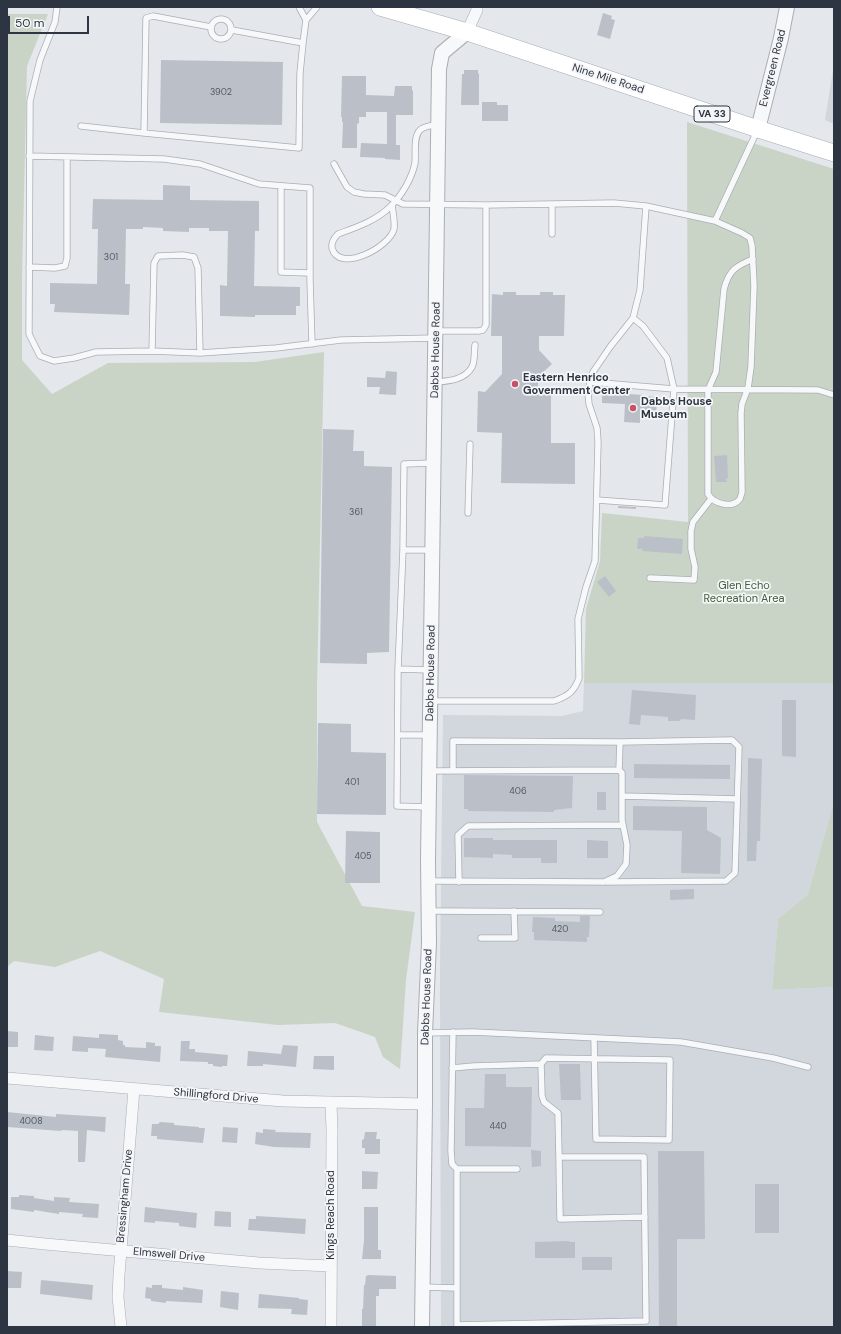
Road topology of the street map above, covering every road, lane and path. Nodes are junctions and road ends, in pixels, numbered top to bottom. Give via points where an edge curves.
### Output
1 (57, 7) edge
2 (299, 7) edge
3 (317, 7) edge
4 (380, 7) edge
5 (477, 7) edge
6 (787, 7) edge
7 (306, 20) junction
8 (211, 27) junction
9 (232, 30) junction
10 (467, 32) junction
11 (303, 43) junction
12 (440, 124) junction
13 (81, 126) dead end
14 (758, 129) junction
15 (144, 133) junction
16 (834, 153) edge
17 (29, 156) junction
18 (67, 157) junction
19 (334, 164) dead end
20 (281, 186) junction
21 (394, 202) junction
22 (552, 204) junction
23 (438, 205) junction
24 (486, 205) junction
25 (646, 206) junction
26 (715, 221) junction
27 (552, 234) dead end
28 (753, 258) junction
29 (29, 267) junction
30 (310, 273) junction
31 (633, 318) junction
32 (436, 335) junction
33 (312, 344) junction
34 (475, 346) dead end
35 (152, 351) junction
36 (200, 353) junction
37 (435, 382) junction
38 (590, 382) junction
39 (748, 388) junction
40 (674, 389) junction
41 (708, 390) junction
42 (834, 395) edge
43 (470, 444) dead end
44 (433, 463) junction
45 (711, 499) junction
46 (597, 500) junction
47 (468, 512) dead end
48 (403, 550) junction
49 (432, 550) junction
50 (650, 578) dead end
51 (398, 669) junction
52 (431, 670) junction
53 (431, 701) junction
54 (398, 735) junction
55 (430, 735) junction
56 (620, 742) junction
57 (619, 770) junction
58 (430, 771) junction
59 (453, 771) junction
60 (622, 796) junction
61 (738, 799) junction
62 (429, 807) junction
63 (622, 825) junction
64 (428, 882) junction
65 (459, 882) junction
66 (604, 882) junction
67 (428, 911) junction
68 (514, 911) junction
69 (600, 912) dead end
70 (481, 938) dead end
71 (453, 1032) junction
72 (425, 1033) junction
73 (594, 1038) junction
74 (595, 1059) junction
75 (541, 1064) junction
76 (808, 1067) dead end
77 (452, 1068) junction
78 (7, 1078) edge
79 (134, 1089) junction
80 (331, 1102) junction
81 (425, 1104) junction
82 (559, 1156) junction
83 (457, 1169) junction
84 (517, 1169) dead end
85 (645, 1217) junction
86 (7, 1240) edge
87 (121, 1251) junction
88 (331, 1266) junction
89 (422, 1287) junction
90 (457, 1288) junction
91 (121, 1327) edge
92 (331, 1327) edge
93 (422, 1327) edge

1 - 17 lane via 55,22 40,60 30,101
2 - 7 lane
3 - 7 lane
4 - 10 main road, Nine Mile Road / VA 33
5 - 10 street
6 - 14 street, Evergreen Road
7 - 11 lane
8 - 9 lane via 221,18 230,24
8 - 9 lane via 214,36 219,39 226,38
8 - 15 lane via 153,16 146,18
9 - 11 lane
10 - 12 street, Dabbs House Road via 442,53
10 - 14 main road, Nine Mile Road / VA 33
11 - 15 lane via 299,148
12 - 21 lane via 419,130 410,177
12 - 23 street, Dabbs House Road
13 - 15 lane
14 - 16 main road, Nine Mile Road / VA 33
14 - 26 lane
17 - 18 lane
17 - 29 lane
18 - 20 lane via 164,159 200,164 259,184
18 - 29 lane via 65,266
19 - 21 lane via 347,186 354,192 385,195
20 - 30 lane via 310,188
20 - 30 lane via 281,272
21 - 21 lane via 381,216 338,234 332,242 336,254 344,259 353,258 386,241 394,229
21 - 23 lane
22 - 24 lane
22 - 25 lane via 614,203
22 - 27 lane
23 - 24 lane
23 - 32 street, Dabbs House Road
24 - 32 lane via 486,325 479,332
25 - 26 lane
25 - 31 lane via 640,290
26 - 28 lane via 750,238
28 - 39 lane via 751,367
28 - 41 lane via 729,273 726,281 716,372
29 - 35 lane via 29,334 40,356 54,360 96,352
30 - 33 lane
31 - 38 lane via 593,372
31 - 40 lane via 643,326 667,358
32 - 33 lane
32 - 37 street, Dabbs House Road
33 - 36 lane
34 - 37 lane via 473,367 468,372 454,380
35 - 36 lane
35 - 36 lane via 154,263 158,256 183,255 194,257 198,268
37 - 44 street, Dabbs House Road
38 - 40 lane
38 - 46 lane via 589,404 597,428 598,442
39 - 41 lane
39 - 42 lane via 818,390
39 - 45 lane via 741,413 740,498 726,504 716,503
40 - 41 lane
40 - 46 lane via 665,505
41 - 45 lane via 708,494
43 - 47 lane
44 - 48 lane via 404,464
44 - 49 street, Dabbs House Road
45 - 50 lane via 694,522 692,531 694,580
46 - 53 lane via 595,561 578,619 579,678 576,686 565,697 554,701
48 - 49 lane
48 - 51 lane
49 - 52 street, Dabbs House Road
51 - 52 lane
51 - 54 lane
52 - 53 street, Dabbs House Road
53 - 55 street, Dabbs House Road
54 - 55 lane
54 - 62 lane via 397,806
55 - 58 street, Dabbs House Road
56 - 57 lane
56 - 59 lane via 453,742
56 - 61 lane via 732,740 739,747
57 - 59 lane
57 - 60 lane via 622,773
58 - 59 lane
58 - 62 street, Dabbs House Road
60 - 61 lane
60 - 63 lane
61 - 66 lane via 735,874 726,881
62 - 64 street, Dabbs House Road
63 - 65 lane via 468,826 458,835
63 - 66 lane via 627,846 626,864 617,876
64 - 65 lane
64 - 67 street, Dabbs House Road
65 - 66 lane
67 - 68 lane
67 - 72 street, Dabbs House Road
68 - 69 lane
68 - 70 lane via 514,938
71 - 72 lane
71 - 73 lane
71 - 77 lane
72 - 81 street, Dabbs House Road
73 - 74 lane
73 - 76 lane via 681,1042 773,1058
74 - 74 lane via 596,1139 669,1140 670,1060
74 - 75 lane via 546,1058
75 - 77 lane
75 - 82 lane via 544,1102 558,1113
77 - 83 lane via 451,1151 452,1164
78 - 79 street, Shillingford Drive
79 - 80 street, Shillingford Drive via 283,1101
79 - 87 street, Bressingham Drive
80 - 81 street, Shillingford Drive
80 - 88 street, Kings Reach Road
81 - 89 street, Dabbs House Road
82 - 85 lane via 644,1157
82 - 85 lane via 560,1219
83 - 84 lane
83 - 90 lane
85 - 90 lane via 646,1321 457,1325
86 - 87 street, Elmswell Drive
87 - 88 street, Elmswell Drive via 259,1263
87 - 91 street, Bressingham Drive via 118,1297
88 - 92 street, Kings Reach Road
89 - 90 lane
89 - 93 street, Dabbs House Road

